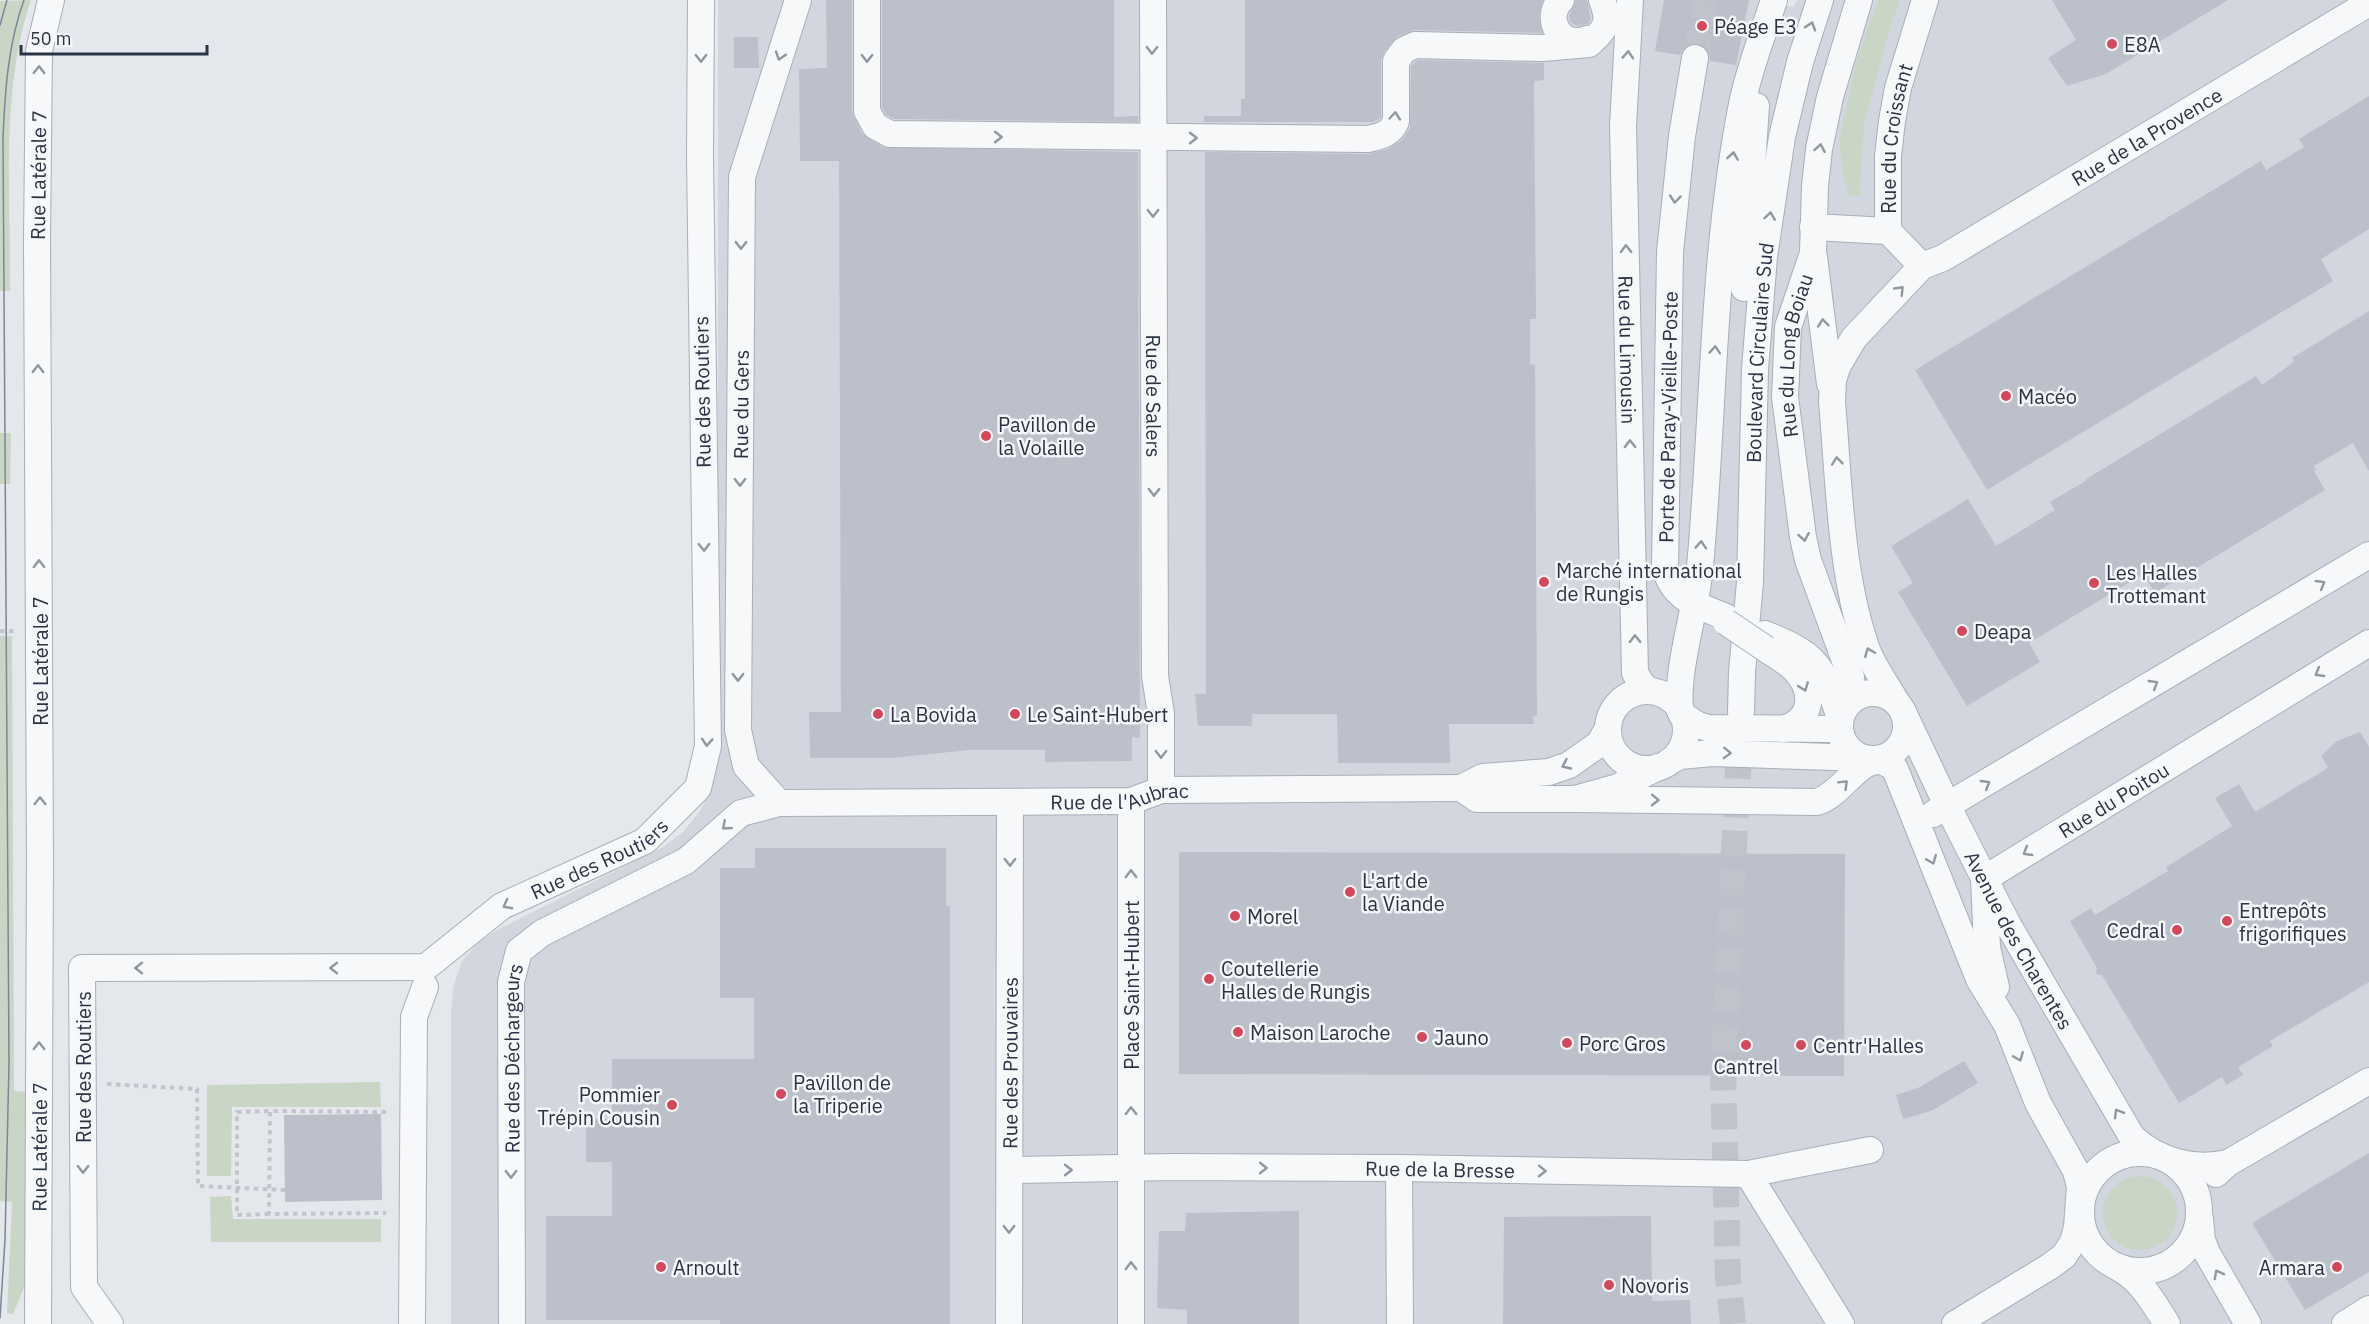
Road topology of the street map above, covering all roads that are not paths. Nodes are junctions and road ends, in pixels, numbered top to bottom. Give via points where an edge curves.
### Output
1 (51, 0) edge
2 (701, 0) edge
3 (798, 0) edge
4 (867, 0) edge
5 (1153, 0) edge
6 (1561, 0) edge
7 (1597, 0) edge
8 (1602, 0) edge
9 (1630, 0) edge
10 (1820, 0) edge
11 (1843, 0) edge
12 (1859, 0) edge
13 (1925, 0) edge
14 (2369, 3) edge
15 (1771, 10) edge
16 (1695, 58) tunnel mouth
17 (1830, 97) junction
18 (1813, 227) junction
19 (1888, 231) junction
20 (1813, 253) junction
21 (1922, 266) junction
22 (1832, 402) junction
23 (2369, 555) edge
24 (1714, 613) junction
25 (1766, 641) junction
26 (2369, 643) edge
27 (1742, 672) junction
28 (1651, 691) junction
29 (1900, 708) junction
30 (1741, 712) tunnel mouth
31 (1681, 713) junction
32 (1841, 716) junction
33 (1608, 728) junction
34 (1784, 729) junction
35 (1869, 759) junction
36 (1664, 764) junction
37 (1461, 788) junction
38 (1161, 790) junction
39 (1575, 799) junction
40 (1131, 801) junction
41 (779, 803) junction
42 (1010, 803) junction
43 (1948, 807) junction
44 (1917, 823) junction
45 (1984, 879) junction
46 (425, 987) dead end
47 (2007, 1025) junction
48 (2369, 1081) edge
49 (1870, 1150) dead end
50 (2157, 1155) junction
51 (2228, 1162) junction
52 (1399, 1168) junction
53 (1131, 1169) junction
54 (1010, 1170) junction
55 (1748, 1174) junction
56 (2080, 1207) junction
57 (2200, 1215) junction
58 (2049, 1267) junction
59 (2121, 1269) junction
60 (39, 1272) junction
61 (2369, 1309) edge
62 (21, 1324) edge
63 (38, 1324) edge
64 (110, 1324) edge
65 (412, 1324) edge
66 (512, 1324) edge
67 (1009, 1324) edge
68 (1131, 1324) edge
69 (1400, 1324) edge
70 (1841, 1324) edge
71 (1954, 1324) edge
72 (2167, 1324) edge
73 (2248, 1324) edge
74 (2345, 1324) edge

60 -> 1 street, Rue Latérale 7 via 39,51
2 -> 64 street, Rue des Routiers via 708,746 698,788 645,840 502,906 426,968 82,968 84,1287
3 -> 41 street, Rue du Gers via 742,177 738,730 746,766
4 -> 8 street via 867,111 875,126 890,134 1368,139 1386,135 1394,128 1396,61 1404,50 1415,45 1542,48 1589,44 1606,28
5 -> 38 street, Rue de Salers via 1155,664 1161,714
6 - 7 street via 1557,3 1555,24 1568,41 1577,42 1593,37 1600,23
28 -> 9 street, Rue du Limousin via 1635,673 1623,126
27 -> 10 street, Boulevard Circulaire Sud via 1750,582 1753,416 1764,257 1782,137
11 - 17 street
12 - 17 street, Rue du Long Boiau
13 - 19 street, Rue du Croissant via 1892,121
14 - 21 street, Rue de la Provence via 1943,258
24 -> 15 street via 1700,569 1726,207 1742,102
15 - 27 street via 1756,106 1739,371 1735,583
16 -> 24 street, Porte de Paray-Vieille-Poste via 1670,252 1665,567 1668,581 1676,591
18 -> 17 street, Rue du Long Boiau via 1815,186
18 - 19 street
18 - 20 street, Rue du Long Boiau
19 - 21 street, Rue du Croissant
22 -> 20 street
20 -> 32 street, Rue du Long Boiau via 1788,327 1785,397 1808,560 1851,677 1850,694
22 -> 21 street, Rue du Long Boiau via 1838,365 1854,338
29 -> 22 street, Rue du Long Boiau via 1866,648 1851,593
43 -> 23 street
24 - 25 street, Porte de Paray-Vieille-Poste
24 - 31 street via 1680,689
25 - 32 street, Porte de Paray-Vieille-Poste via 1795,646 1814,661
25 -> 34 street via 1806,687 1805,715
26 -> 45 street, Rue du Poitou
27 - 30 street, Boulevard Circulaire Sud
28 - 31 street via 1674,701
28 - 33 street via 1637,692 1616,705
29 - 32 street via 1890,697 1870,692 1860,695
29 - 35 street via 1906,723 1902,744 1885,758
29 - 43 street, Avenue des Charentes
31 - 34 street via 1708,728
31 - 36 street via 1686,734 1683,744
32 - 34 street via 1831,729
32 - 35 street via 1842,741 1848,749
33 - 36 street via 1609,740 1622,759 1639,767
33 -> 37 street, Rue de l'Aubrac via 1599,744 1569,765 1549,772 1483,777
36 -> 35 street via 1680,756 1712,753
39 -> 35 street via 1817,801 1835,793
35 - 44 street, Avenue des Charentes via 1895,770
36 - 39 street, Rue de l'Aubrac via 1618,787
37 - 38 street, Rue de l'Aubrac
37 - 39 street, Rue de l'Aubrac via 1477,799
38 - 40 street, Rue de l'Aubrac
40 - 42 street, Rue de l'Aubrac
53 -> 40 street, Place Saint-Hubert
41 - 42 street, Rue de l'Aubrac
41 -> 66 street, Rue des Déchargeurs via 741,813 686,861 542,933 519,951 511,982
42 -> 54 street, Rue des Prouvaires
43 - 44 street
43 - 45 street, Avenue des Charentes
44 -> 47 street, Avenue des Charentes via 1979,979
45 - 47 street via 1987,947
50 -> 45 street, Avenue des Charentes via 2132,1137
46 - 65 street via 414,1017
47 -> 56 street, Avenue des Charentes via 2038,1103 2076,1171
48 - 51 street
49 - 55 street, Rue de la Bresse
50 - 51 street via 2196,1166
50 - 56 street via 2139,1152 2106,1162 2093,1174
50 - 57 street via 2175,1164 2189,1178 2198,1196
51 - 57 street via 2208,1186
53 -> 52 street, Rue de la Bresse
52 -> 55 street, Rue de la Bresse
52 - 69 street
54 -> 53 street, Rue de la Bresse
68 -> 53 street, Place Saint-Hubert
54 -> 67 street, Rue des Prouvaires
55 - 70 street
56 - 58 street via 2073,1242 2064,1256
56 - 59 street via 2082,1227 2090,1245 2103,1259
57 - 59 street via 2196,1233 2174,1262 2148,1271
73 -> 57 street via 2207,1253
58 - 59 street via 2082,1258
58 - 71 street
59 - 72 street via 2147,1292
60 - 62 street via 32,1304
60 - 63 street, Rue Latérale 7
61 - 74 street

